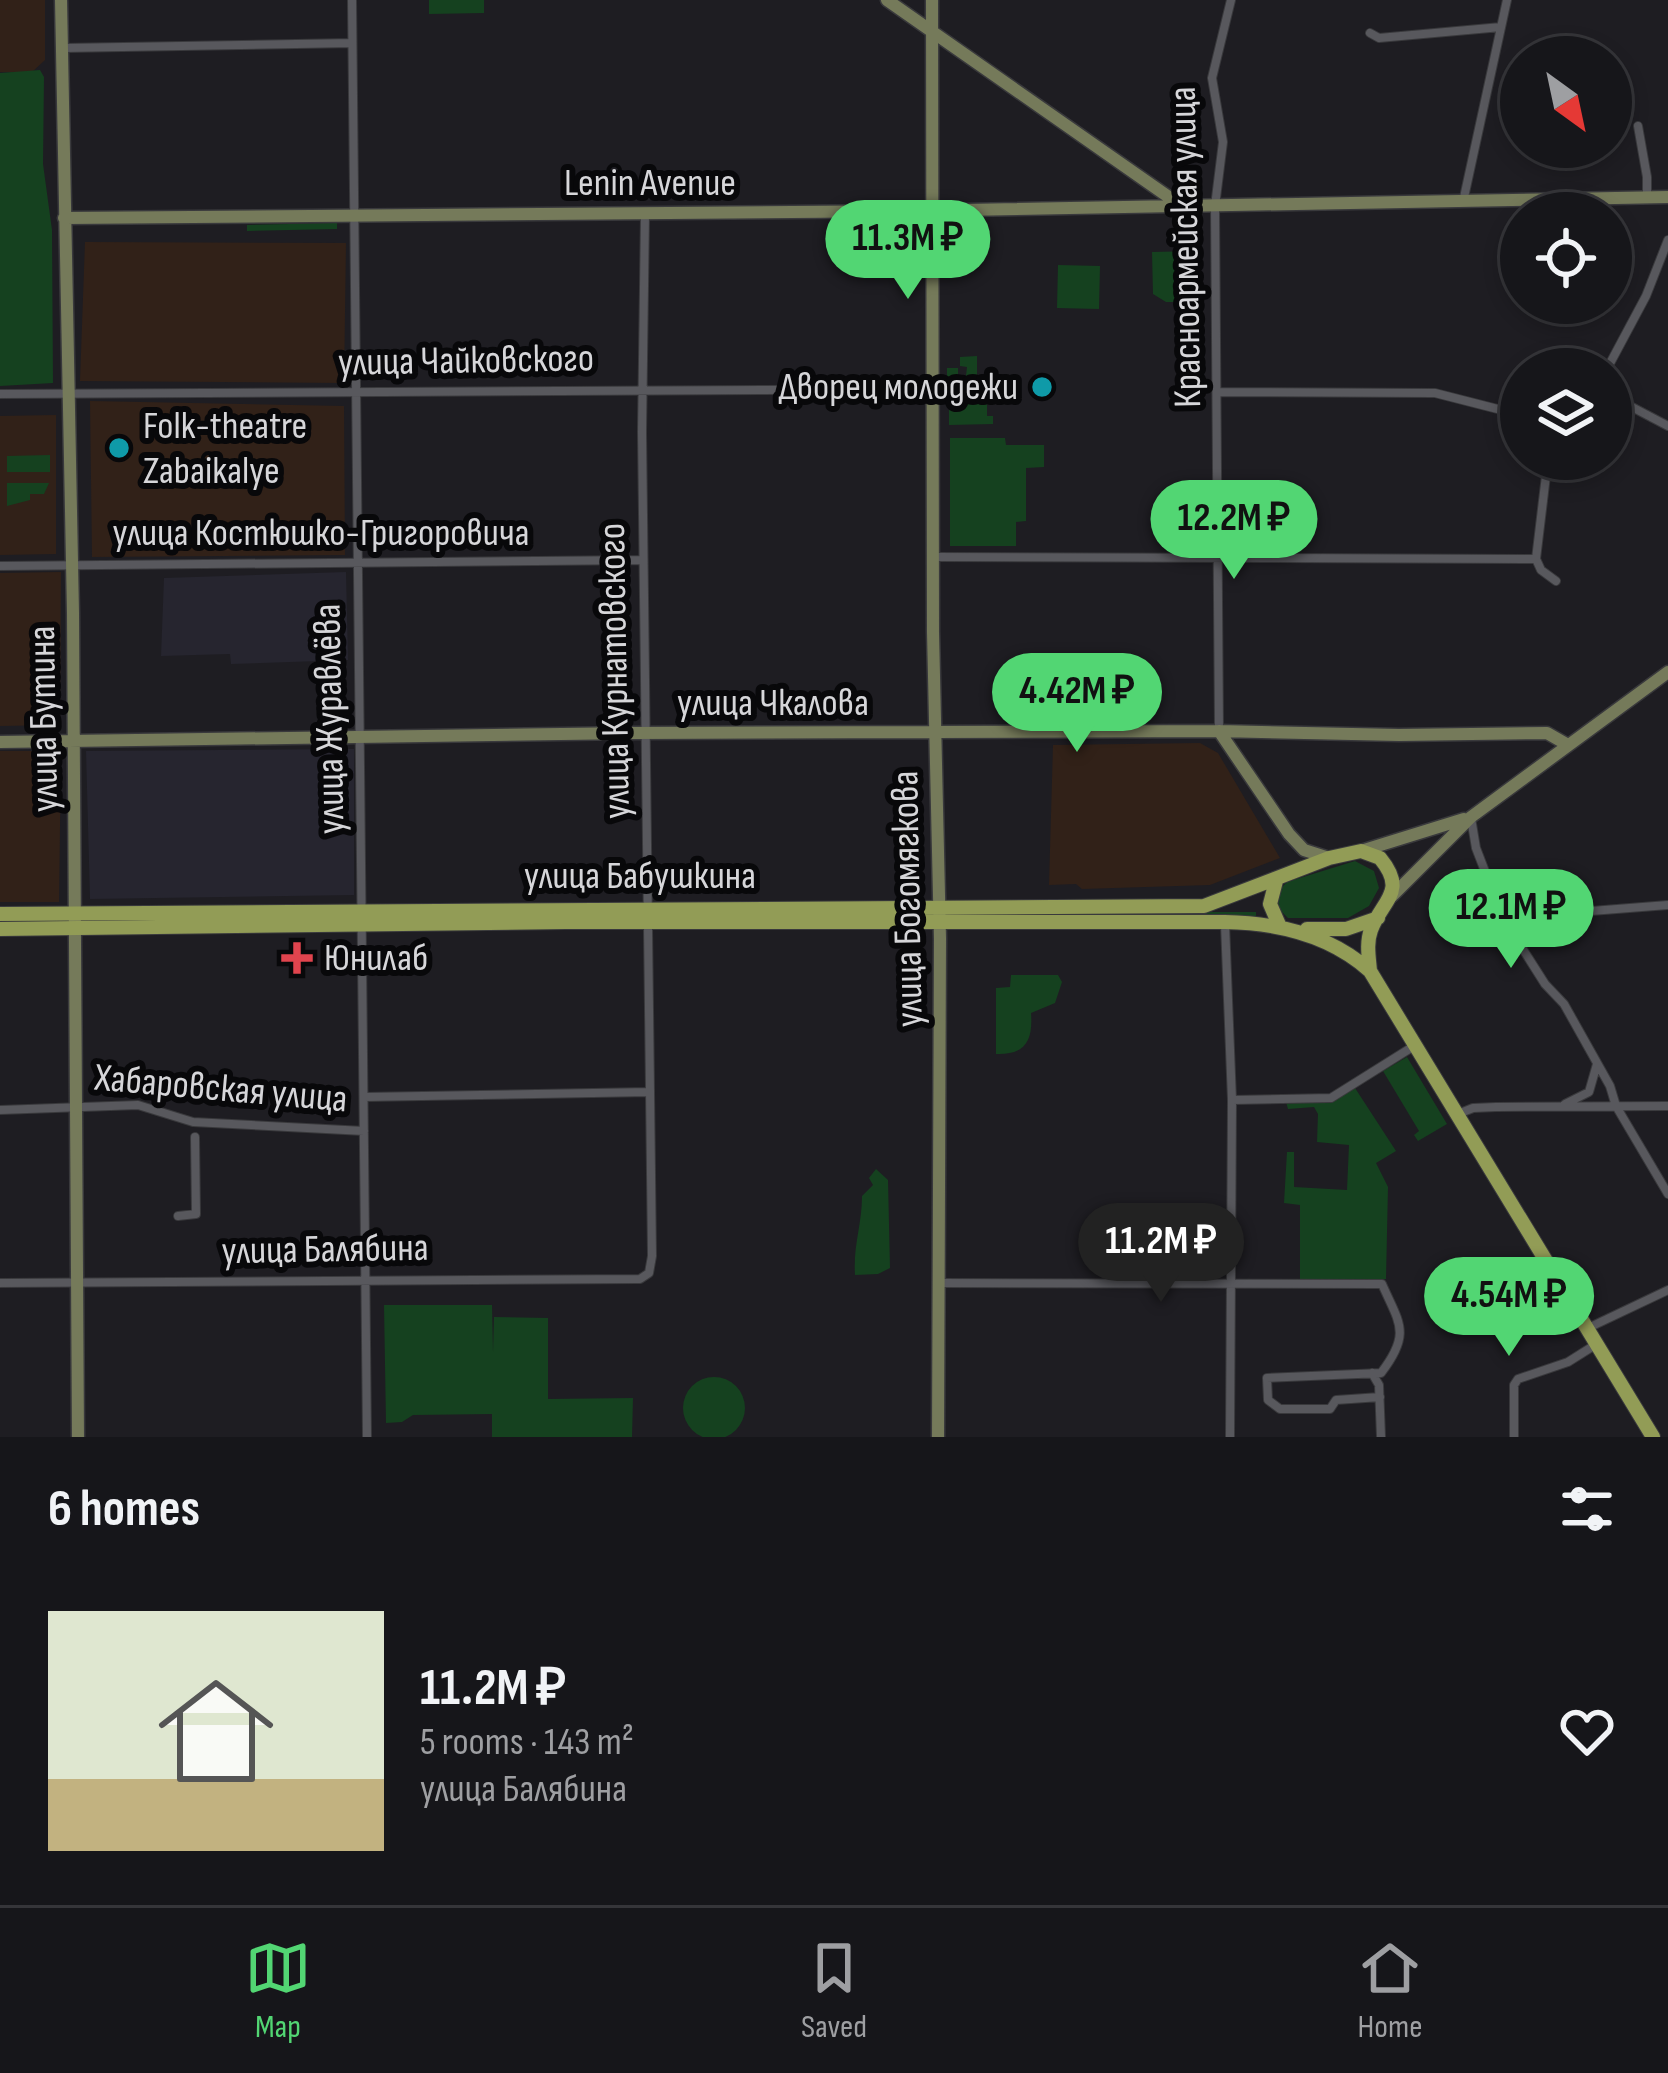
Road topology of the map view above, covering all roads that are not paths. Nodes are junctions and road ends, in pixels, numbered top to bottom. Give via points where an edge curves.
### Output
1 (61, 0) edge
2 (352, 0) edge
3 (887, 0) edge
4 (932, 0) edge
5 (1232, 0) edge
6 (1507, 0) edge
7 (1501, 27) junction
8 (933, 32) junction
9 (1370, 33) dead end
10 (352, 43) junction
11 (62, 48) junction
12 (1638, 126) dead end
13 (1668, 197) edge
14 (1647, 198) junction
15 (1463, 202) junction
16 (1215, 206) junction
17 (1184, 208) junction
18 (931, 211) junction
19 (645, 212) junction
20 (354, 214) junction
21 (64, 218) junction
22 (1668, 240) edge
23 (1618, 348) edge
24 (643, 389) junction
25 (932, 389) junction
26 (356, 392) junction
27 (1217, 392) junction
28 (0, 394) edge
29 (68, 394) junction
30 (1632, 407) edge
31 (1500, 409) edge
32 (1668, 426) edge
33 (1545, 480) edge
34 (933, 557) junction
35 (1536, 559) junction
36 (643, 560) junction
37 (1220, 560) junction
38 (358, 563) junction
39 (73, 565) junction
40 (0, 566) edge
41 (1556, 580) dead end
42 (1668, 672) edge
43 (1219, 731) junction
44 (935, 732) junction
45 (645, 733) junction
46 (360, 736) junction
47 (0, 742) edge
48 (75, 742) junction
49 (1568, 745) junction
50 (1471, 817) junction
51 (1289, 833) junction
52 (1361, 851) junction
53 (1329, 858) junction
54 (1284, 878) junction
55 (1392, 896) junction
56 (1668, 905) edge
57 (0, 914) edge
58 (939, 915) junction
59 (648, 916) junction
60 (363, 917) junction
61 (1378, 918) junction
62 (1503, 918) junction
63 (76, 920) junction
64 (1225, 922) junction
65 (1280, 927) junction
66 (0, 928) edge
67 (1370, 971) junction
68 (1415, 1045) junction
69 (1597, 1062) junction
70 (649, 1091) junction
71 (364, 1097) junction
72 (1232, 1100) junction
73 (76, 1106) junction
74 (1558, 1106) junction
75 (1616, 1106) junction
76 (1668, 1106) edge
77 (0, 1110) edge
78 (1456, 1114) junction
79 (364, 1131) junction
80 (195, 1137) dead end
81 (1668, 1194) edge
82 (178, 1216) dead end
83 (649, 1273) joint
84 (366, 1279) junction
85 (76, 1282) junction
86 (940, 1282) junction
87 (0, 1283) edge
88 (1231, 1283) junction
89 (1668, 1290) edge
90 (1586, 1328) junction
91 (1596, 1344) junction
92 (1372, 1373) junction
93 (1380, 1397) junction
94 (78, 1437) edge
95 (367, 1437) edge
96 (938, 1437) edge
97 (1230, 1437) edge
98 (1381, 1437) edge
99 (1514, 1437) edge
100 (1653, 1437) edge

1 - 11 main road, улица Бутина
2 - 10 street, улица Журавлёва
3 - 8 main road
4 - 8 main road, улица Богомягкова
5 - 16 street, Красноармейская улица via 1212,78 1223,142
6 - 7 street
7 - 9 street
7 - 15 street
8 - 17 main road
8 - 18 main road, улица Богомягкова
10 - 11 street
10 - 20 street, улица Журавлёва
11 - 21 main road, улица Бутина
12 - 14 street
13 - 14 main road, Lenin Avenue
14 - 15 main road, Lenin Avenue
15 - 16 main road, Lenin Avenue
16 - 17 main road, Lenin Avenue
16 - 27 street, Красноармейская улица
17 - 18 main road, Lenin Avenue
18 - 19 main road, Lenin Avenue
18 - 25 main road, улица Богомягкова
19 - 20 main road, Lenin Avenue
19 - 24 street, улица Курнатовского
20 - 21 main road, Lenin Avenue
20 - 26 street, улица Журавлёва
21 - 29 main road, улица Бутина
22 - 23 street
24 - 25 street, улица Чайковского
24 - 26 street, улица Чайковского
24 - 36 street, улица Курнатовского
25 - 34 main road, улица Богомягкова
26 - 29 street, улица Чайковского
26 - 38 street, улица Журавлёва
27 - 31 street via 1435,393
27 - 37 street, Красноармейская улица
28 - 29 street, улица Чайковского
29 - 39 main road, улица Бутина
30 - 32 street
33 - 35 street
34 - 37 street
34 - 44 main road, улица Богомягкова
35 - 37 street
35 - 41 street
36 - 38 street, улица Костюшко-Григоровича
36 - 45 street, улица Курнатовского
37 - 43 street, Красноармейская улица
38 - 39 street, улица Костюшко-Григоровича
38 - 46 street, улица Журавлёва
39 - 40 street, улица Костюшко-Григоровича
39 - 48 main road, улица Бутина
42 - 49 main road
43 - 44 main road, улица Чкалова
43 - 49 main road, улица Чкалова via 1546,733
43 - 51 main road
44 - 45 main road, улица Чкалова
44 - 58 main road, улица Богомягкова
45 - 46 main road, улица Чкалова
45 - 59 street, улица Курнатовского
46 - 48 main road, улица Чкалова
46 - 60 street, улица Журавлёва
47 - 48 main road, улица Чкалова
48 - 63 main road, улица Бутина
49 - 50 main road
50 - 52 main road
50 - 55 main road
50 - 62 street
51 - 53 main road via 1304,850
51 - 54 main road via 1296,857
52 - 53 main road, улица Бабушкина
52 - 55 main road via 1386,866
53 - 54 main road, улица Бабушкина
54 - 58 main road, улица Бабушкина via 1204,906
54 - 65 main road via 1270,904
55 - 61 main road
56 - 62 street
57 - 63 main road, улица Бабушкина
58 - 59 main road, улица Бабушкина
58 - 64 main road, улица Бабушкина
58 - 86 main road, улица Богомягкова
59 - 60 main road, улица Бабушкина
59 - 70 street, улица Курнатовского
60 - 63 main road, улица Бабушкина
60 - 71 street, улица Журавлёва
61 - 65 main road via 1346,929
61 - 67 main road via 1368,934
62 - 69 street
63 - 66 main road, улица Бабушкина
63 - 73 main road, улица Бутина
64 - 65 main road, улица Бабушкина
64 - 72 street
65 - 67 main road via 1347,950
67 - 68 main road
68 - 72 street via 1331,1098
68 - 78 main road
69 - 74 street via 1589,1092
69 - 75 street
70 - 71 street, Хабаровская улица
70 - 83 street, улица Курнатовского
71 - 79 street, улица Журавлёва
72 - 88 street
73 - 77 street, Хабаровская улица
73 - 79 street, Хабаровская улица via 138,1105 193,1122
73 - 85 main road, улица Бутина
74 - 75 street
74 - 78 street
75 - 76 street
75 - 81 street
78 - 90 main road
79 - 84 street, улица Журавлёва
80 - 82 street via 196,1214
83 - 84 street, улица Балябина
84 - 85 street, улица Балябина
84 - 95 street, улица Журавлёва
85 - 87 street, улица Балябина
85 - 94 main road, улица Бутина
86 - 88 street
86 - 96 main road, улица Богомягкова
88 - 92 street via 1382,1284 1401,1328 1385,1369
88 - 97 street
89 - 90 street
90 - 91 main road
91 - 99 street via 1518,1379
91 - 100 main road
92 - 93 street
92 - 93 street via 1267,1378 1268,1400 1280,1409 1330,1409 1336,1400
93 - 98 street

